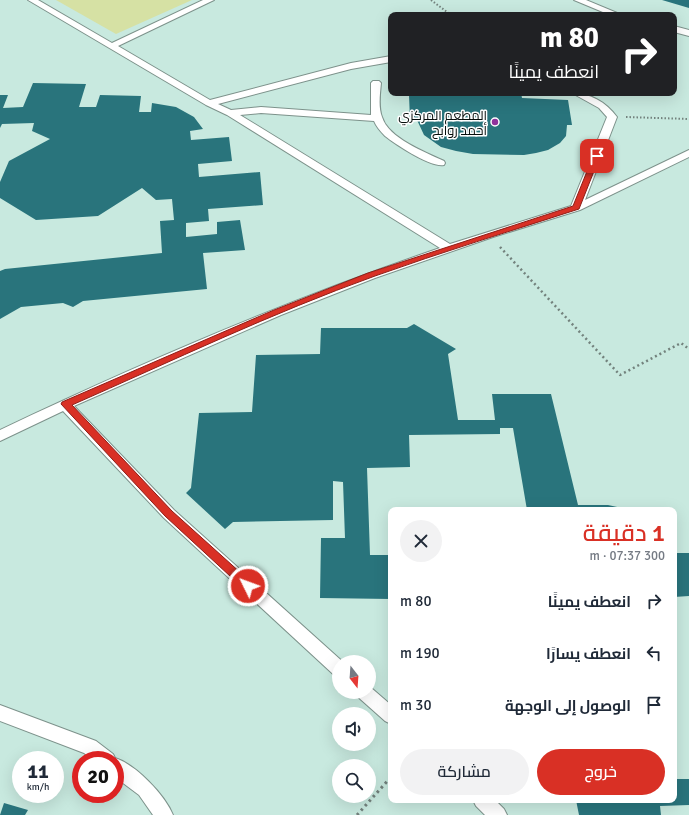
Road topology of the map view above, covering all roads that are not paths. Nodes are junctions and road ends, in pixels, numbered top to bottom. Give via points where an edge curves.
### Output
1 (32, 0) edge
2 (210, 0) edge
3 (578, 0) edge
4 (610, 12) edge
5 (677, 31) edge
6 (689, 33) edge
7 (112, 46) junction
8 (388, 60) edge
9 (376, 83) dead end
10 (582, 96) edge
11 (209, 103) junction
12 (230, 113) junction
13 (378, 118) junction
14 (689, 154) edge
15 (440, 162) dead end
16 (576, 208) junction
17 (448, 248) junction
18 (65, 404) junction
19 (0, 436) edge
20 (332, 663) edge
21 (372, 699) edge
22 (0, 713) edge
23 (388, 713) edge
24 (95, 751) edge
25 (124, 773) edge
26 (485, 803) edge
27 (164, 815) edge
28 (498, 815) edge

1 - 7 lane
2 - 7 lane
3 - 4 lane
5 - 6 lane
7 - 11 lane
8 - 11 lane via 351,66
9 - 13 lane
10 - 16 lane via 602,106 612,117
11 - 12 lane
12 - 13 lane via 261,110
12 - 17 lane
13 - 15 lane via 382,126 397,140
14 - 16 lane
16 - 17 lane
17 - 18 lane via 284,309
18 - 19 lane
18 - 20 lane via 169,514
21 - 23 lane
22 - 24 lane
25 - 27 lane via 145,789
26 - 28 lane

